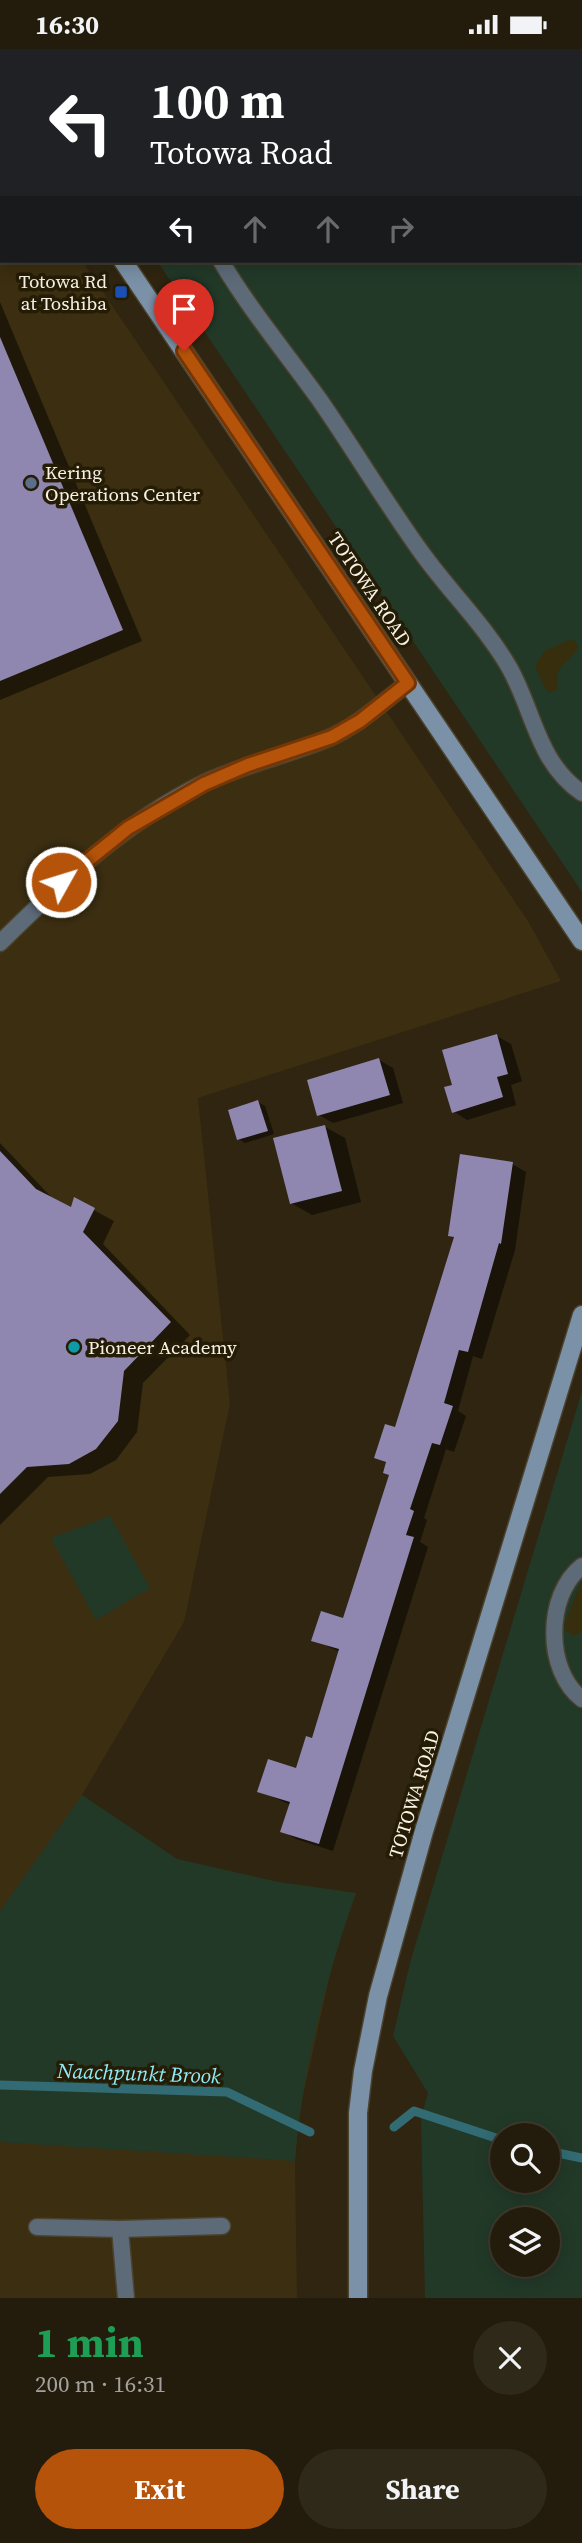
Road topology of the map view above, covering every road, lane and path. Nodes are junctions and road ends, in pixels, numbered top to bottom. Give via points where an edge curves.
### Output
1 (124, 263) edge
2 (222, 263) edge
3 (408, 683) junction
4 (582, 793) edge
5 (582, 941) edge
6 (0, 943) edge
7 (582, 1315) edge
8 (582, 1566) edge
9 (582, 1699) edge
10 (222, 2226) dead end
11 (37, 2227) dead end
12 (120, 2229) junction
13 (125, 2298) edge
14 (358, 2298) edge

1 - 3 main road, TOTOWA ROAD
2 - 4 lane via 420,551 496,647 516,680 549,760
3 - 5 main road, TOTOWA ROAD
3 - 6 lane via 332,737 204,784 128,828 61,882
7 - 14 main road, TOTOWA ROAD via 378,1996 358,2113
8 - 9 lane via 562,1594 555,1647 571,1691
10 - 12 lane
11 - 12 lane
12 - 13 lane

